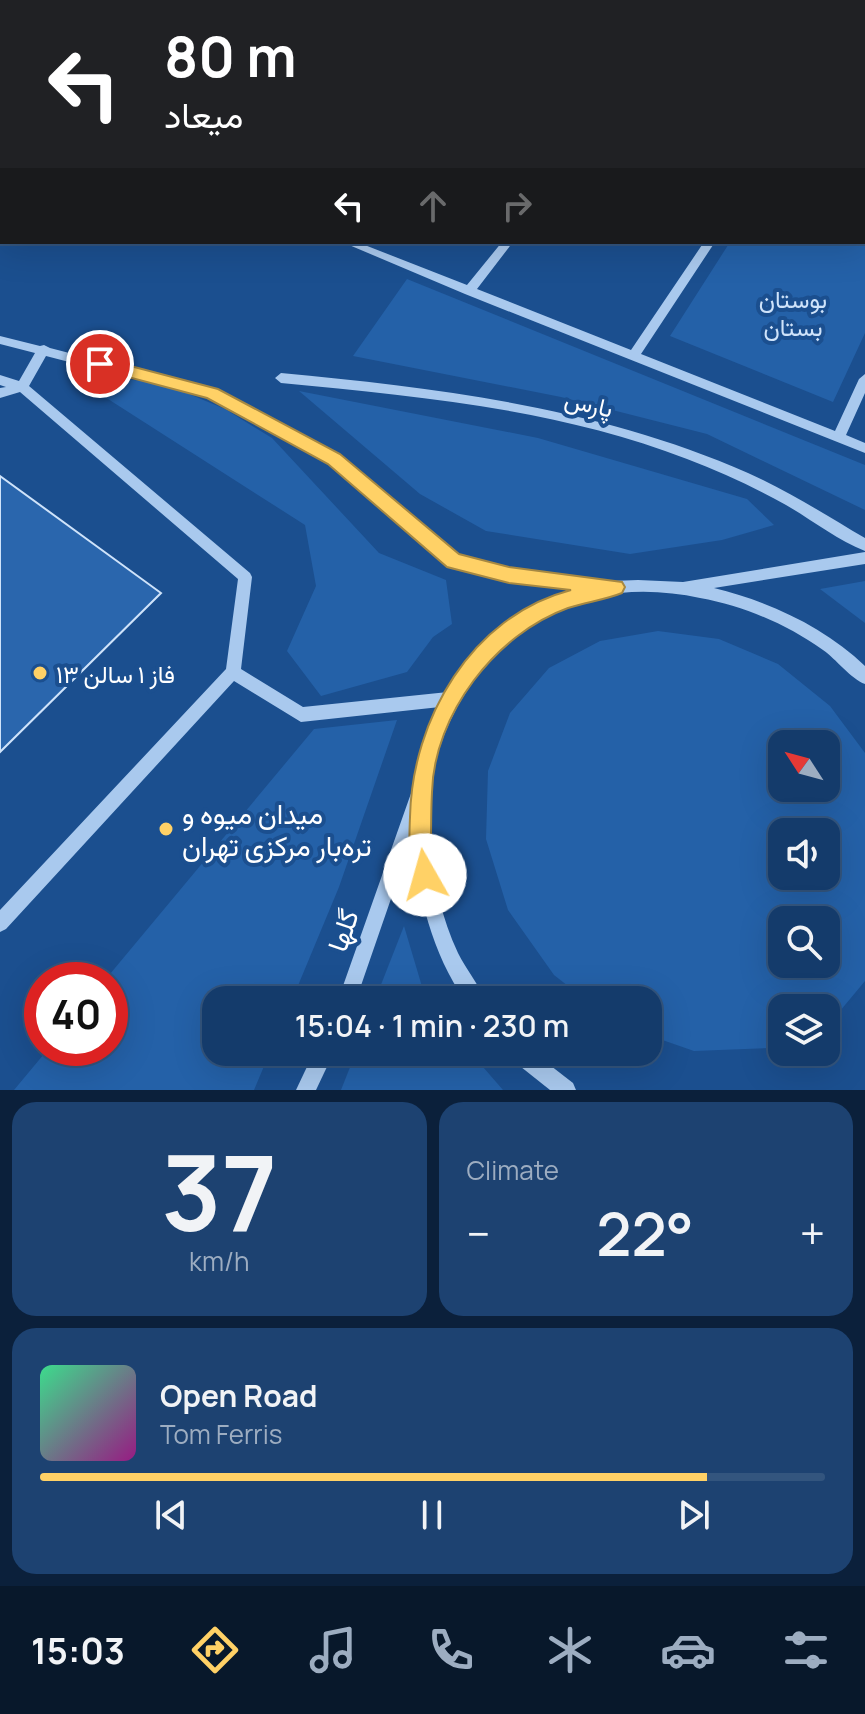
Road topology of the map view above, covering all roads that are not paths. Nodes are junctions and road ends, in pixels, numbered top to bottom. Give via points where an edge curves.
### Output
1 (352, 244) edge
2 (506, 244) edge
3 (709, 244) edge
4 (469, 291) junction
5 (0, 340) edge
6 (44, 349) junction
7 (633, 356) junction
8 (281, 378) dead end
9 (865, 379) edge
10 (0, 380) edge
11 (22, 387) junction
12 (0, 393) edge
13 (838, 438) junction
14 (865, 448) edge
15 (865, 545) edge
16 (865, 558) edge
17 (615, 587) junction
18 (681, 587) junction
19 (233, 672) junction
20 (865, 677) edge
21 (450, 699) junction
22 (421, 787) junction
23 (0, 923) edge
24 (352, 986) edge
25 (467, 986) edge
26 (317, 1066) edge
27 (536, 1066) edge
28 (306, 1090) edge
29 (566, 1090) edge

1 - 4 street
2 - 4 street
3 - 7 street
4 - 7 street
5 - 6 street
6 - 11 street
6 - 17 street via 212,394 334,459 454,561 509,575
7 - 13 street
8 - 15 street, پارس via 471,401 609,429 745,477
9 - 13 street
10 - 11 street
11 - 12 street
11 - 19 street via 245,577
13 - 14 street
16 - 18 street
17 - 18 street
17 - 21 street via 563,601 515,627 475,663
18 - 20 street via 743,601 804,629
19 - 21 street via 301,715
19 - 23 street
21 - 22 street via 431,740
22 - 24 street, گلها
22 - 25 street via 420,852 435,921
26 - 28 street
27 - 29 street

